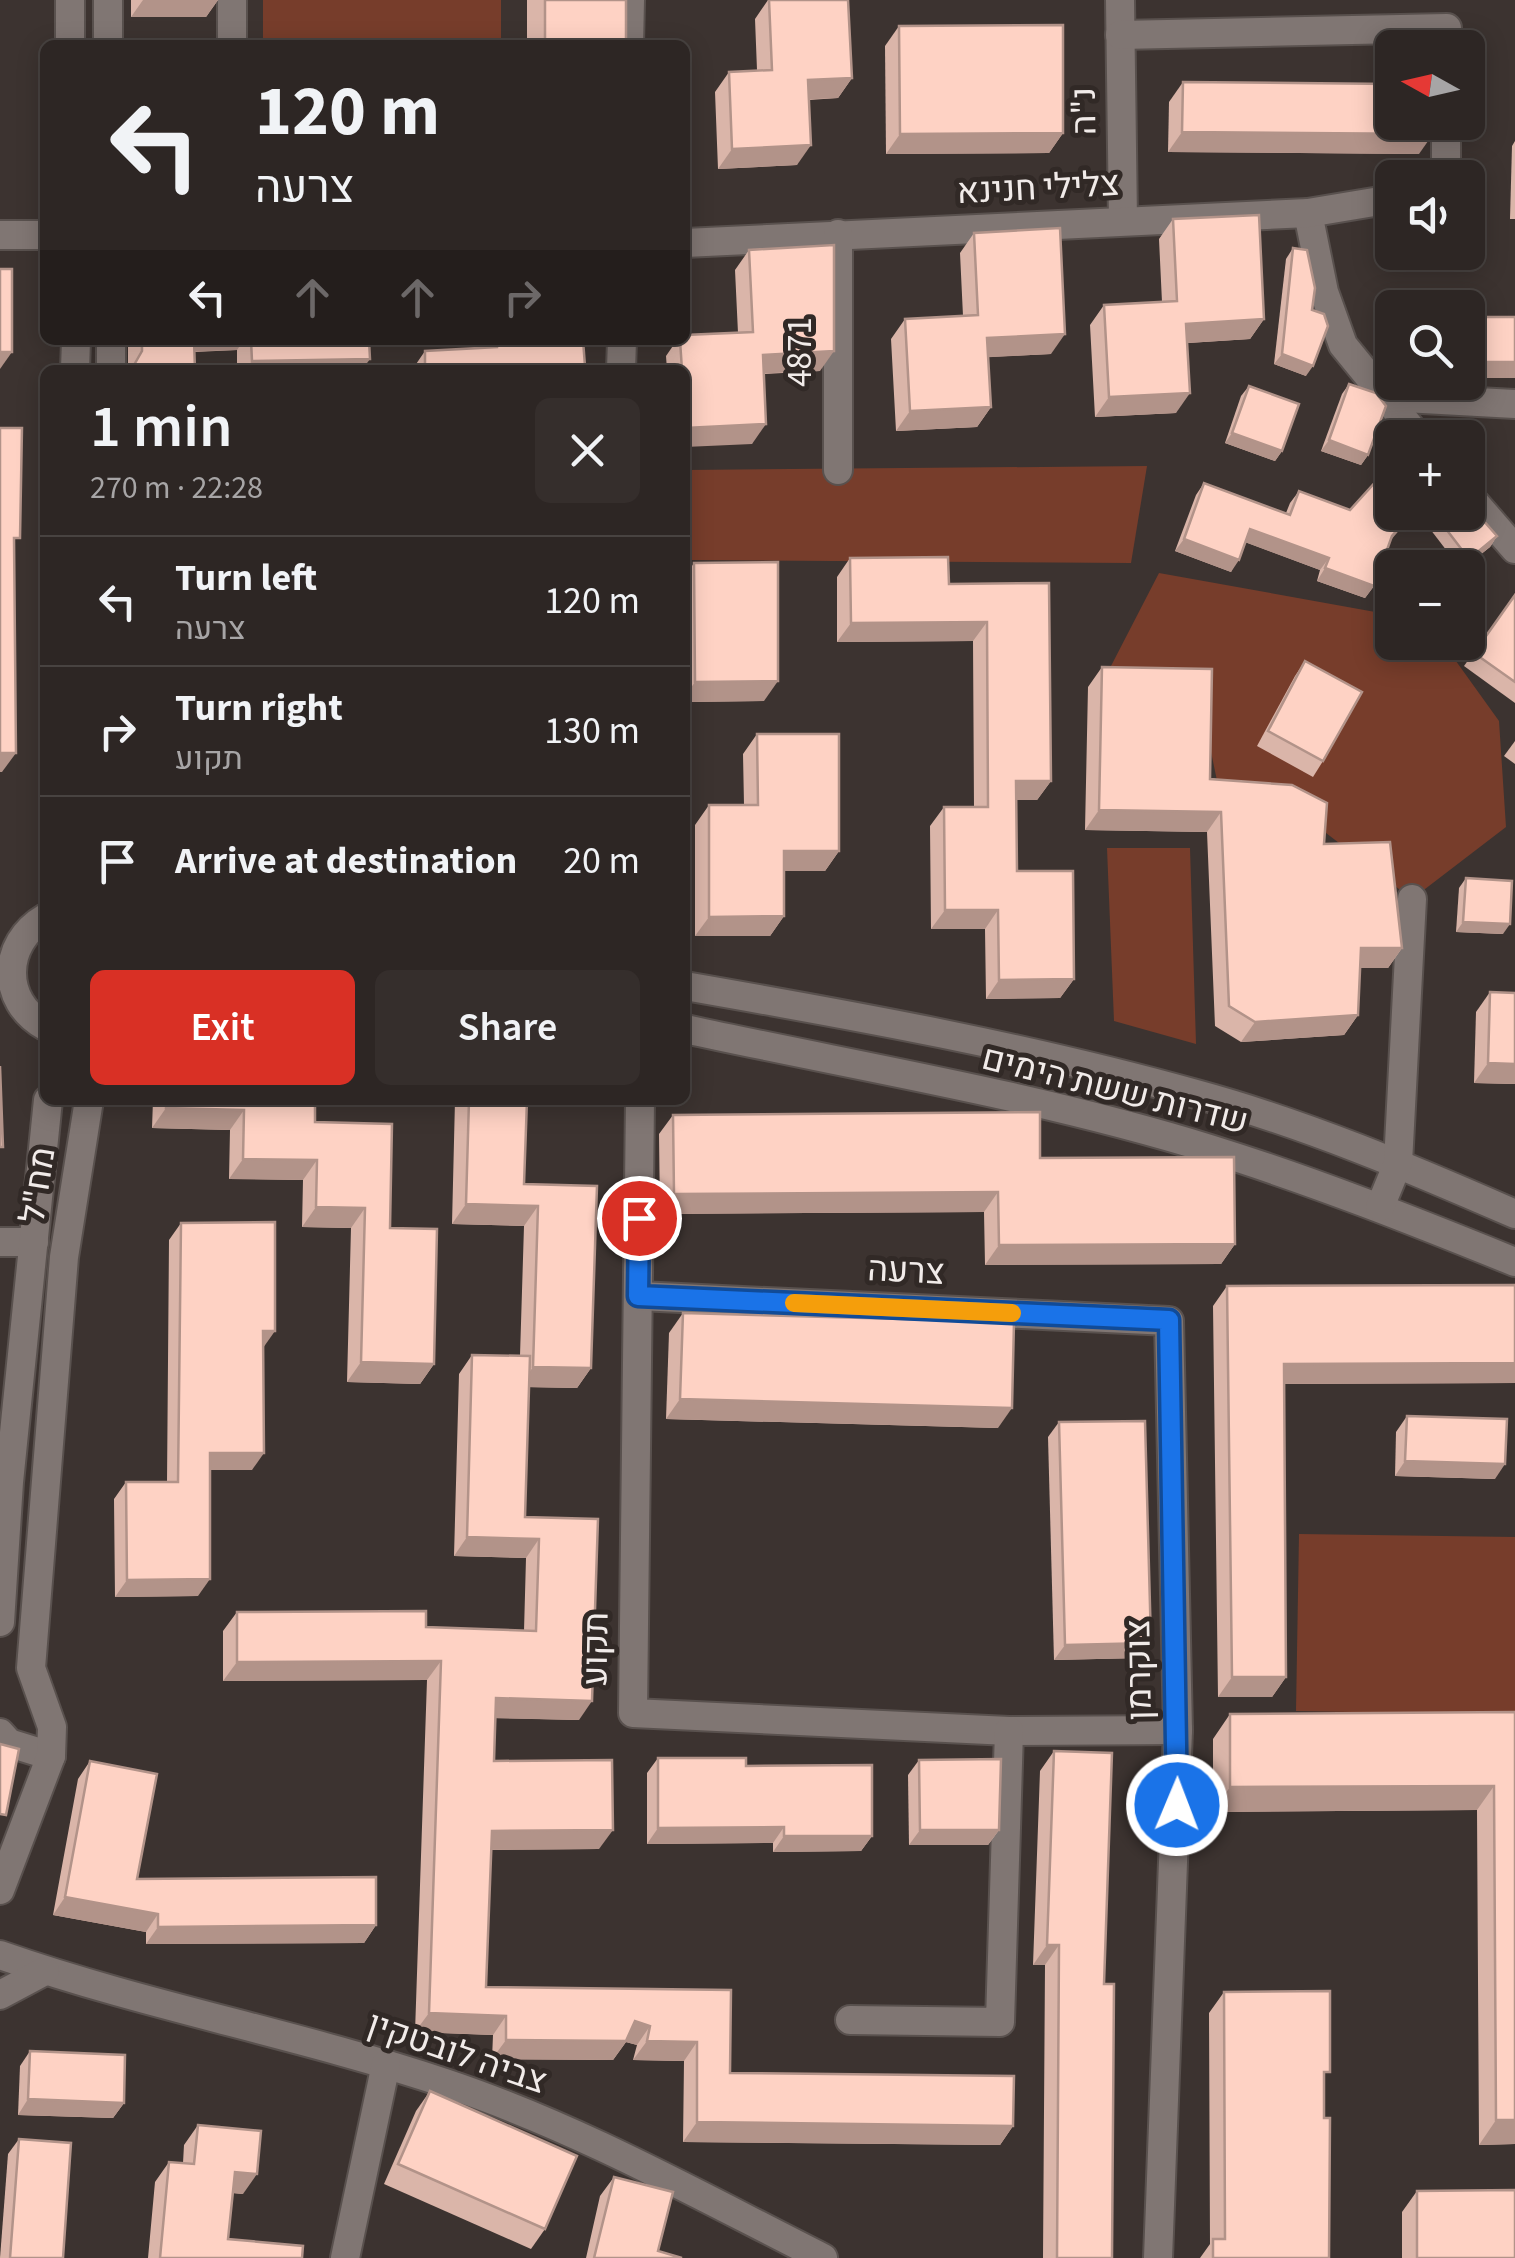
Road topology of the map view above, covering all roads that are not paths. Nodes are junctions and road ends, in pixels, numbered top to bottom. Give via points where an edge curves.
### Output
1 (70, 0) edge
2 (108, 0) edge
3 (232, 0) edge
4 (630, 0) edge
5 (1120, 0) edge
6 (1120, 36) junction
7 (1375, 38) edge
8 (70, 40) edge
9 (108, 40) edge
10 (232, 40) edge
11 (629, 40) edge
12 (1375, 202) edge
13 (1308, 213) junction
14 (1123, 221) junction
15 (40, 234) edge
16 (838, 234) junction
17 (0, 235) edge
18 (690, 243) edge
19 (1375, 384) edge
20 (1388, 400) edge
21 (1441, 400) edge
22 (1515, 404) edge
23 (1405, 420) edge
24 (838, 470) dead end
25 (1485, 514) edge
26 (1515, 548) edge
27 (1412, 899) dead end
28 (40, 920) edge
29 (0, 932) edge
30 (690, 987) edge
31 (23, 1016) edge
32 (690, 1031) edge
33 (48, 1105) edge
34 (88, 1105) edge
35 (640, 1105) edge
36 (1398, 1163) junction
37 (1380, 1207) junction
38 (1515, 1214) edge
39 (0, 1242) edge
40 (34, 1242) junction
41 (1515, 1262) edge
42 (638, 1296) junction
43 (1169, 1320) joint
44 (3, 1522) edge
45 (42, 1523) junction
46 (0, 1622) edge
47 (1009, 1730) junction
48 (1178, 1730) junction
49 (0, 1733) edge
50 (51, 1756) junction
51 (0, 1890) edge
52 (0, 1955) edge
53 (45, 1971) junction
54 (0, 1995) edge
55 (850, 2020) dead end
56 (386, 2064) junction
57 (345, 2258) edge
58 (824, 2258) edge
59 (1158, 2258) edge

1 - 8 street
2 - 9 street
3 - 10 street
4 - 11 street
5 - 6 street, נ"ה
6 - 7 street
6 - 14 street, נ"ה
12 - 13 street, צלילי חנינא
13 - 14 street, צלילי חנינא
13 - 19 street via 1343,345
14 - 16 street, צלילי חנינא
15 - 17 street
16 - 18 street, צלילי חנינא
16 - 24 street, 4871
20 - 23 street
21 - 22 street
25 - 26 street
27 - 36 street
28 - 29 street
28 - 31 street via 13,955 10,975
30 - 36 street, שדרות ששת הימים via 912,1026 1199,1094
32 - 37 street, שדרות ששת הימים via 1071,1112 1208,1148
33 - 40 street, מח"ל
34 - 45 street, מח"ל via 64,1257
35 - 42 street, תקוע
36 - 37 street
36 - 38 street, שדרות ששת הימים
37 - 41 street, שדרות ששת הימים
39 - 40 street
40 - 44 street, מח"ל
42 - 43 street, צרעה
42 - 47 street, תקוע via 632,1712
43 - 48 street, צוקרמן
44 - 45 street
44 - 46 street, מח"ל
45 - 50 street, מח"ל via 31,1668 52,1727
47 - 48 street, תקוע
47 - 55 street via 1000,2022
48 - 59 street, צוקרמן
49 - 50 street via 8,1743
50 - 51 street, מח"ל
52 - 53 street, צביה לובטקין
53 - 54 street
53 - 56 street, צביה לובטקין
56 - 57 street
56 - 58 street, צביה לובטקין via 602,2146

